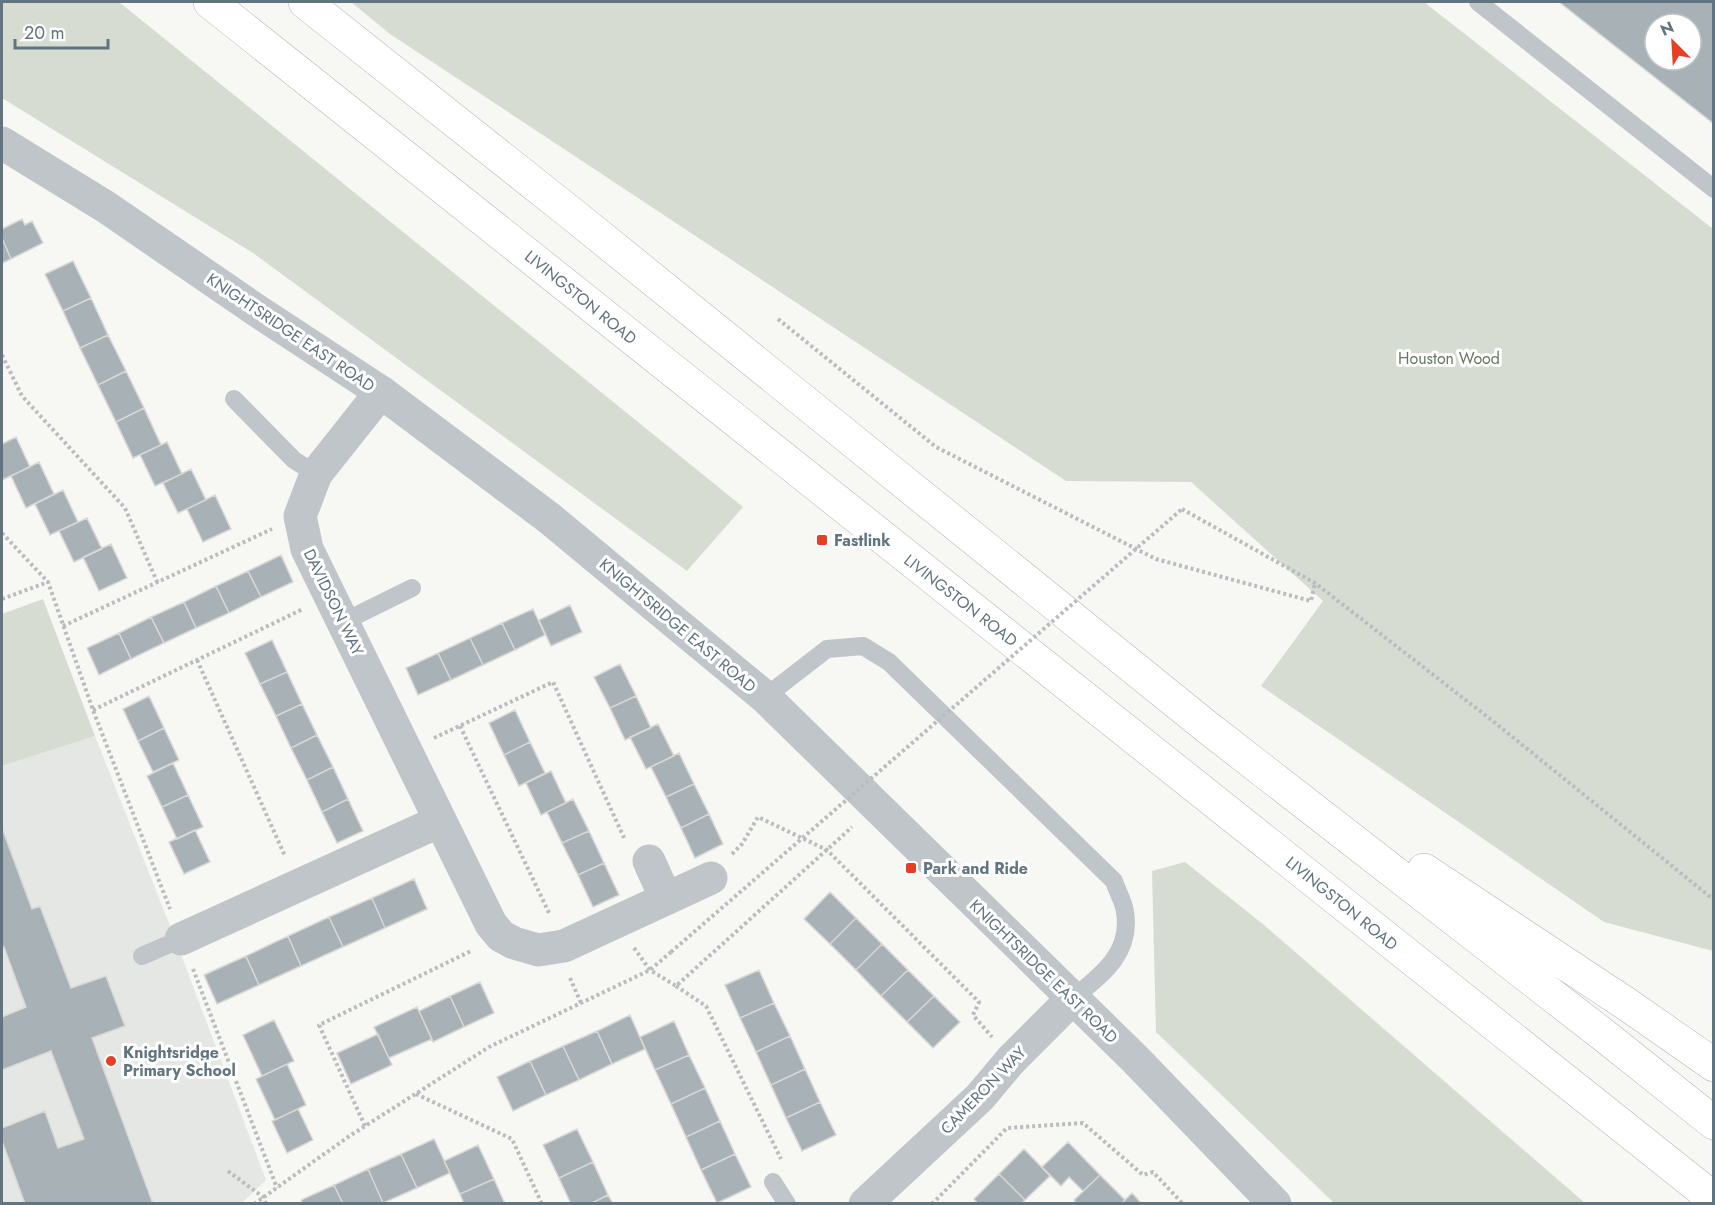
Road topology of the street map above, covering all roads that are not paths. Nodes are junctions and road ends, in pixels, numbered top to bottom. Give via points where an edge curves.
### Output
1 (210, 2) edge
2 (305, 2) edge
3 (1478, 2) edge
4 (2, 143) edge
5 (1713, 189) edge
6 (381, 392) junction
7 (234, 399) dead end
8 (316, 474) junction
9 (412, 588) dead end
10 (337, 609) junction
11 (765, 697) junction
12 (1207, 727) junction
13 (440, 821) junction
14 (649, 861) road end
15 (711, 878) road end
16 (666, 900) junction
17 (181, 939) joint
18 (142, 956) dead end
19 (1072, 999) junction
20 (1713, 1065) edge
21 (1713, 1123) edge
22 (773, 1182) road end
23 (1713, 1198) edge
24 (787, 1203) edge
25 (865, 1203) edge
26 (1275, 1203) edge

1 - 23 main road, LIVINGSTON ROAD
2 - 12 main road
3 - 5 lane
4 - 6 street, KNIGHTSRIDGE EAST ROAD via 106,207
6 - 8 street
6 - 11 street, KNIGHTSRIDGE EAST ROAD via 549,518
7 - 8 lane via 294,460
8 - 10 street, DAVIDSON WAY via 300,516 308,549
9 - 10 lane
10 - 13 street, DAVIDSON WAY
11 - 19 street, KNIGHTSRIDGE EAST ROAD via 847,793
11 - 19 lane via 827,649 863,646 889,662 1114,881 1125,912 1125,939 1111,967
12 - 20 main road
12 - 21 main road
13 - 16 street, DAVIDSON WAY via 491,924 514,943 538,950 564,946
13 - 17 street
14 - 16 street
15 - 16 street
17 - 18 lane
19 - 25 street, CAMERON WAY via 980,1097
19 - 26 street, KNIGHTSRIDGE EAST ROAD
22 - 24 lane

